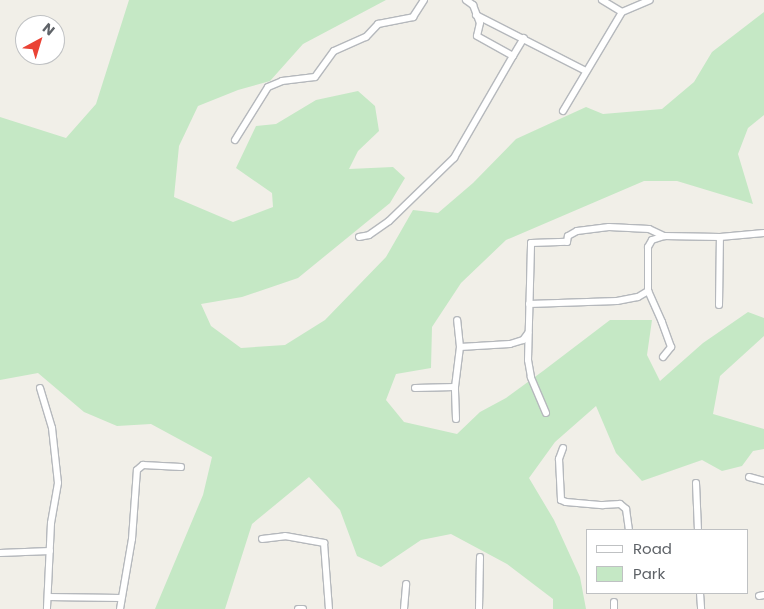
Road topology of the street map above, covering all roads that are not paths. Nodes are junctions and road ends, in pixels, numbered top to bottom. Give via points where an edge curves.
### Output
1 (424, 0) edge
2 (466, 0) edge
3 (602, 0) edge
4 (650, 0) edge
5 (622, 12) junction
6 (476, 15) junction
7 (524, 38) junction
8 (512, 56) junction
9 (586, 71) junction
10 (563, 111) dead end
11 (235, 140) dead end
12 (764, 233) edge
13 (664, 236) junction
14 (359, 237) dead end
15 (720, 237) junction
16 (648, 291) junction
17 (529, 304) junction
18 (719, 305) dead end
19 (457, 320) dead end
20 (528, 332) junction
21 (460, 347) junction
22 (663, 358) dead end
23 (455, 387) junction
24 (40, 388) dead end
25 (415, 388) dead end
26 (546, 413) dead end
27 (456, 419) dead end
28 (563, 448) dead end
29 (181, 467) dead end
30 (749, 476) dead end
31 (764, 481) edge
32 (696, 483) dead end
33 (629, 529) edge
34 (698, 529) edge
35 (262, 539) dead end
36 (50, 551) junction
37 (0, 553) edge
38 (480, 557) dead end
39 (406, 584) dead end
40 (700, 594) edge
41 (48, 597) junction
42 (121, 598) junction
43 (48, 609) edge
44 (120, 609) edge
45 (298, 609) edge
46 (303, 609) edge
47 (329, 609) edge
48 (404, 609) edge
49 (479, 609) edge
50 (701, 609) edge

1 - 11 street via 413,17 378,24 366,36 334,51 315,77 282,81 268,87
2 - 6 street via 473,5
3 - 5 street
4 - 5 street
5 - 9 street
6 - 7 street
6 - 8 street via 480,23 477,36
7 - 8 street
7 - 9 street
8 - 14 street via 454,158 389,221
9 - 10 street
12 - 15 street
13 - 15 street
13 - 16 street via 652,240 648,247
13 - 17 street via 649,229 609,227 577,231 568,236 567,242 534,242 530,247
15 - 18 street
16 - 17 street via 638,297 617,300
16 - 22 street via 671,347
17 - 20 street
19 - 21 street
20 - 21 street via 523,340 510,344
20 - 26 street via 531,377
21 - 23 street
23 - 25 street
23 - 27 street
24 - 36 street via 52,428 57,469
28 - 33 street via 559,459 561,500 620,504 626,509
29 - 42 street via 142,465 137,470 132,538
30 - 31 street
32 - 34 street
35 - 47 street via 285,536 324,543
36 - 37 street
36 - 41 street
38 - 49 street
39 - 48 street
40 - 50 street
41 - 42 street
41 - 43 street
42 - 44 street
45 - 46 street

